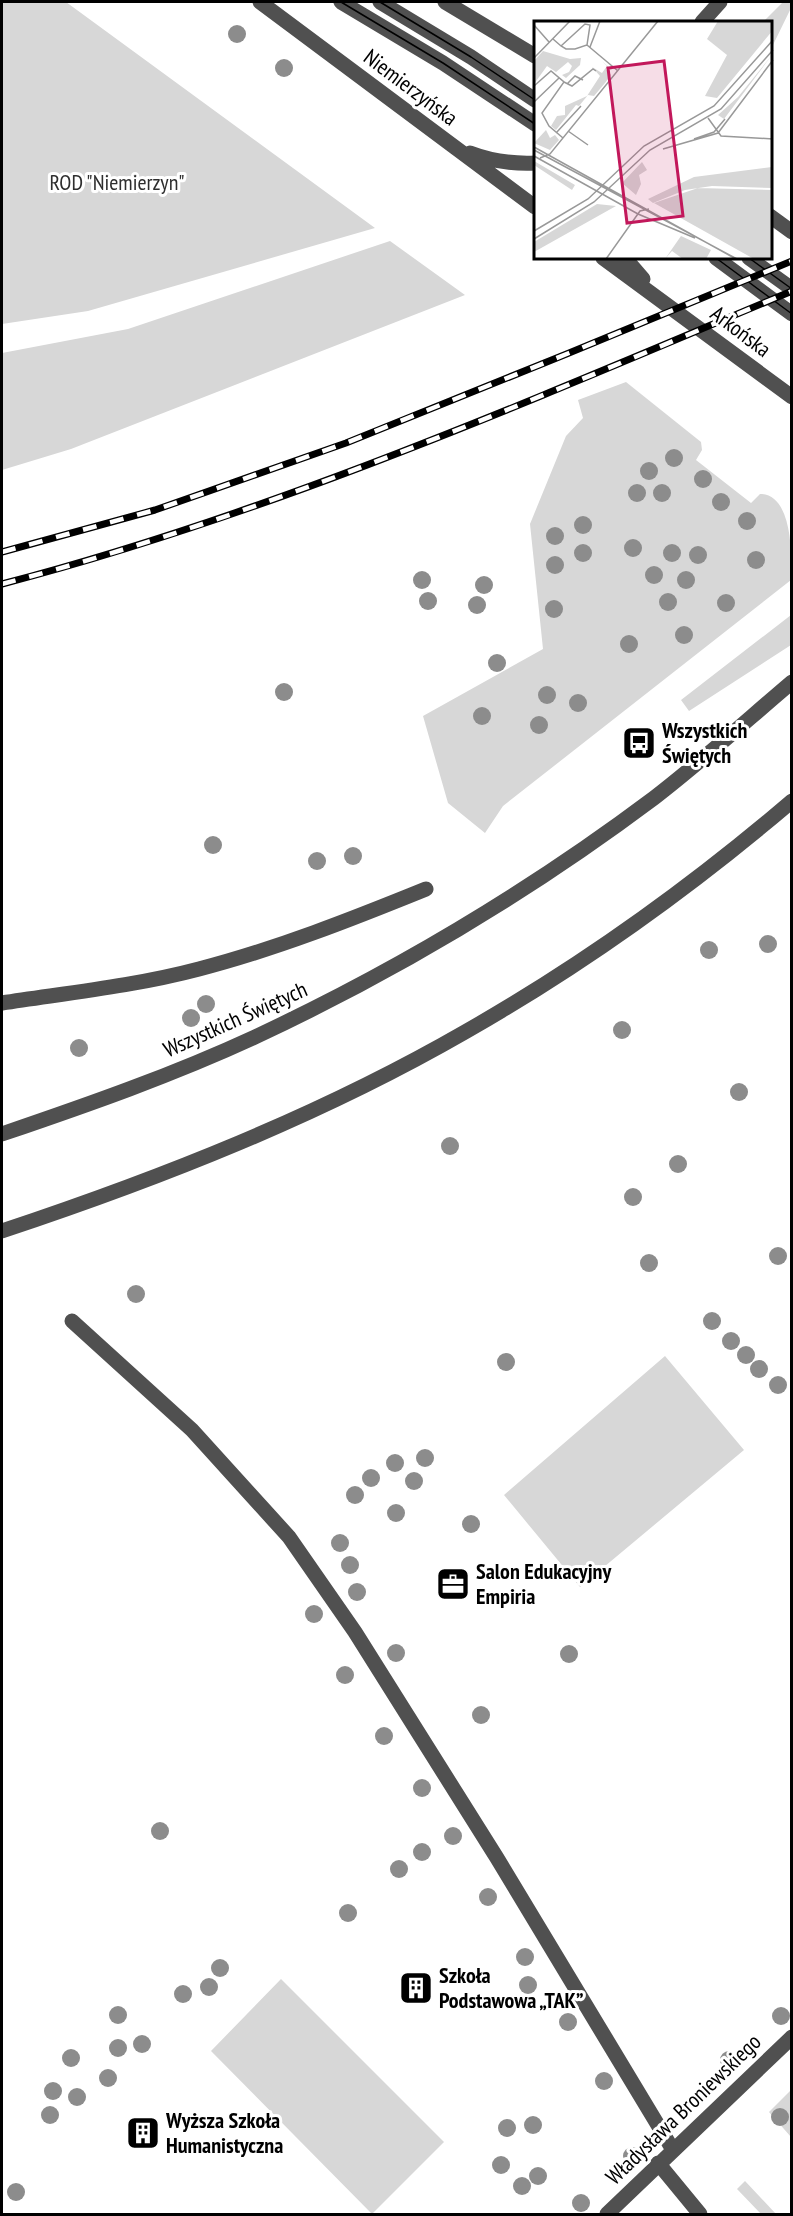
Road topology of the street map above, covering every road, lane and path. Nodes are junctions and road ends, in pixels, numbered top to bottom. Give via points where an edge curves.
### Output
1 (260, 2) edge
2 (341, 2) edge
3 (380, 2) edge
4 (446, 2) edge
5 (720, 2) edge
6 (703, 21) edge
7 (534, 55) edge
8 (534, 99) edge
9 (534, 123) edge
10 (455, 148) junction
11 (534, 163) edge
12 (534, 206) edge
13 (772, 217) edge
14 (792, 232) edge
15 (606, 260) edge
16 (627, 260) edge
17 (719, 260) edge
18 (752, 260) edge
19 (792, 289) edge
20 (663, 301) junction
21 (792, 314) edge
22 (792, 397) edge
23 (792, 682) edge
24 (792, 801) edge
25 (426, 889) dead end
26 (2, 1003) edge
27 (2, 1134) edge
28 (2, 1231) edge
29 (72, 1321) dead end
30 (792, 2037) edge
31 (672, 2150) junction
32 (658, 2163) junction
33 (607, 2214) edge
34 (700, 2214) edge

1 - 10 street, Niemierzyńska
2 - 9 street
3 - 8 street
4 - 7 street
5 - 6 street
10 - 11 street via 488,159
10 - 12 street, Niemierzyńska
13 - 14 street
15 - 20 street
16 - 20 street
17 - 21 street
18 - 19 street
20 - 22 street, Arkońska
23 - 27 street, Wszystkich Świętych via 655,797 506,900 430,946 255,1037
24 - 28 street via 694,882 628,929 465,1032 308,1113 190,1163
25 - 26 street via 288,941 199,969
29 - 31 street via 192,1430 289,1538 356,1632
30 - 31 street, Władysława Broniewskiego
31 - 32 street, Władysława Broniewskiego
32 - 33 street, Władysława Broniewskiego
32 - 34 street

